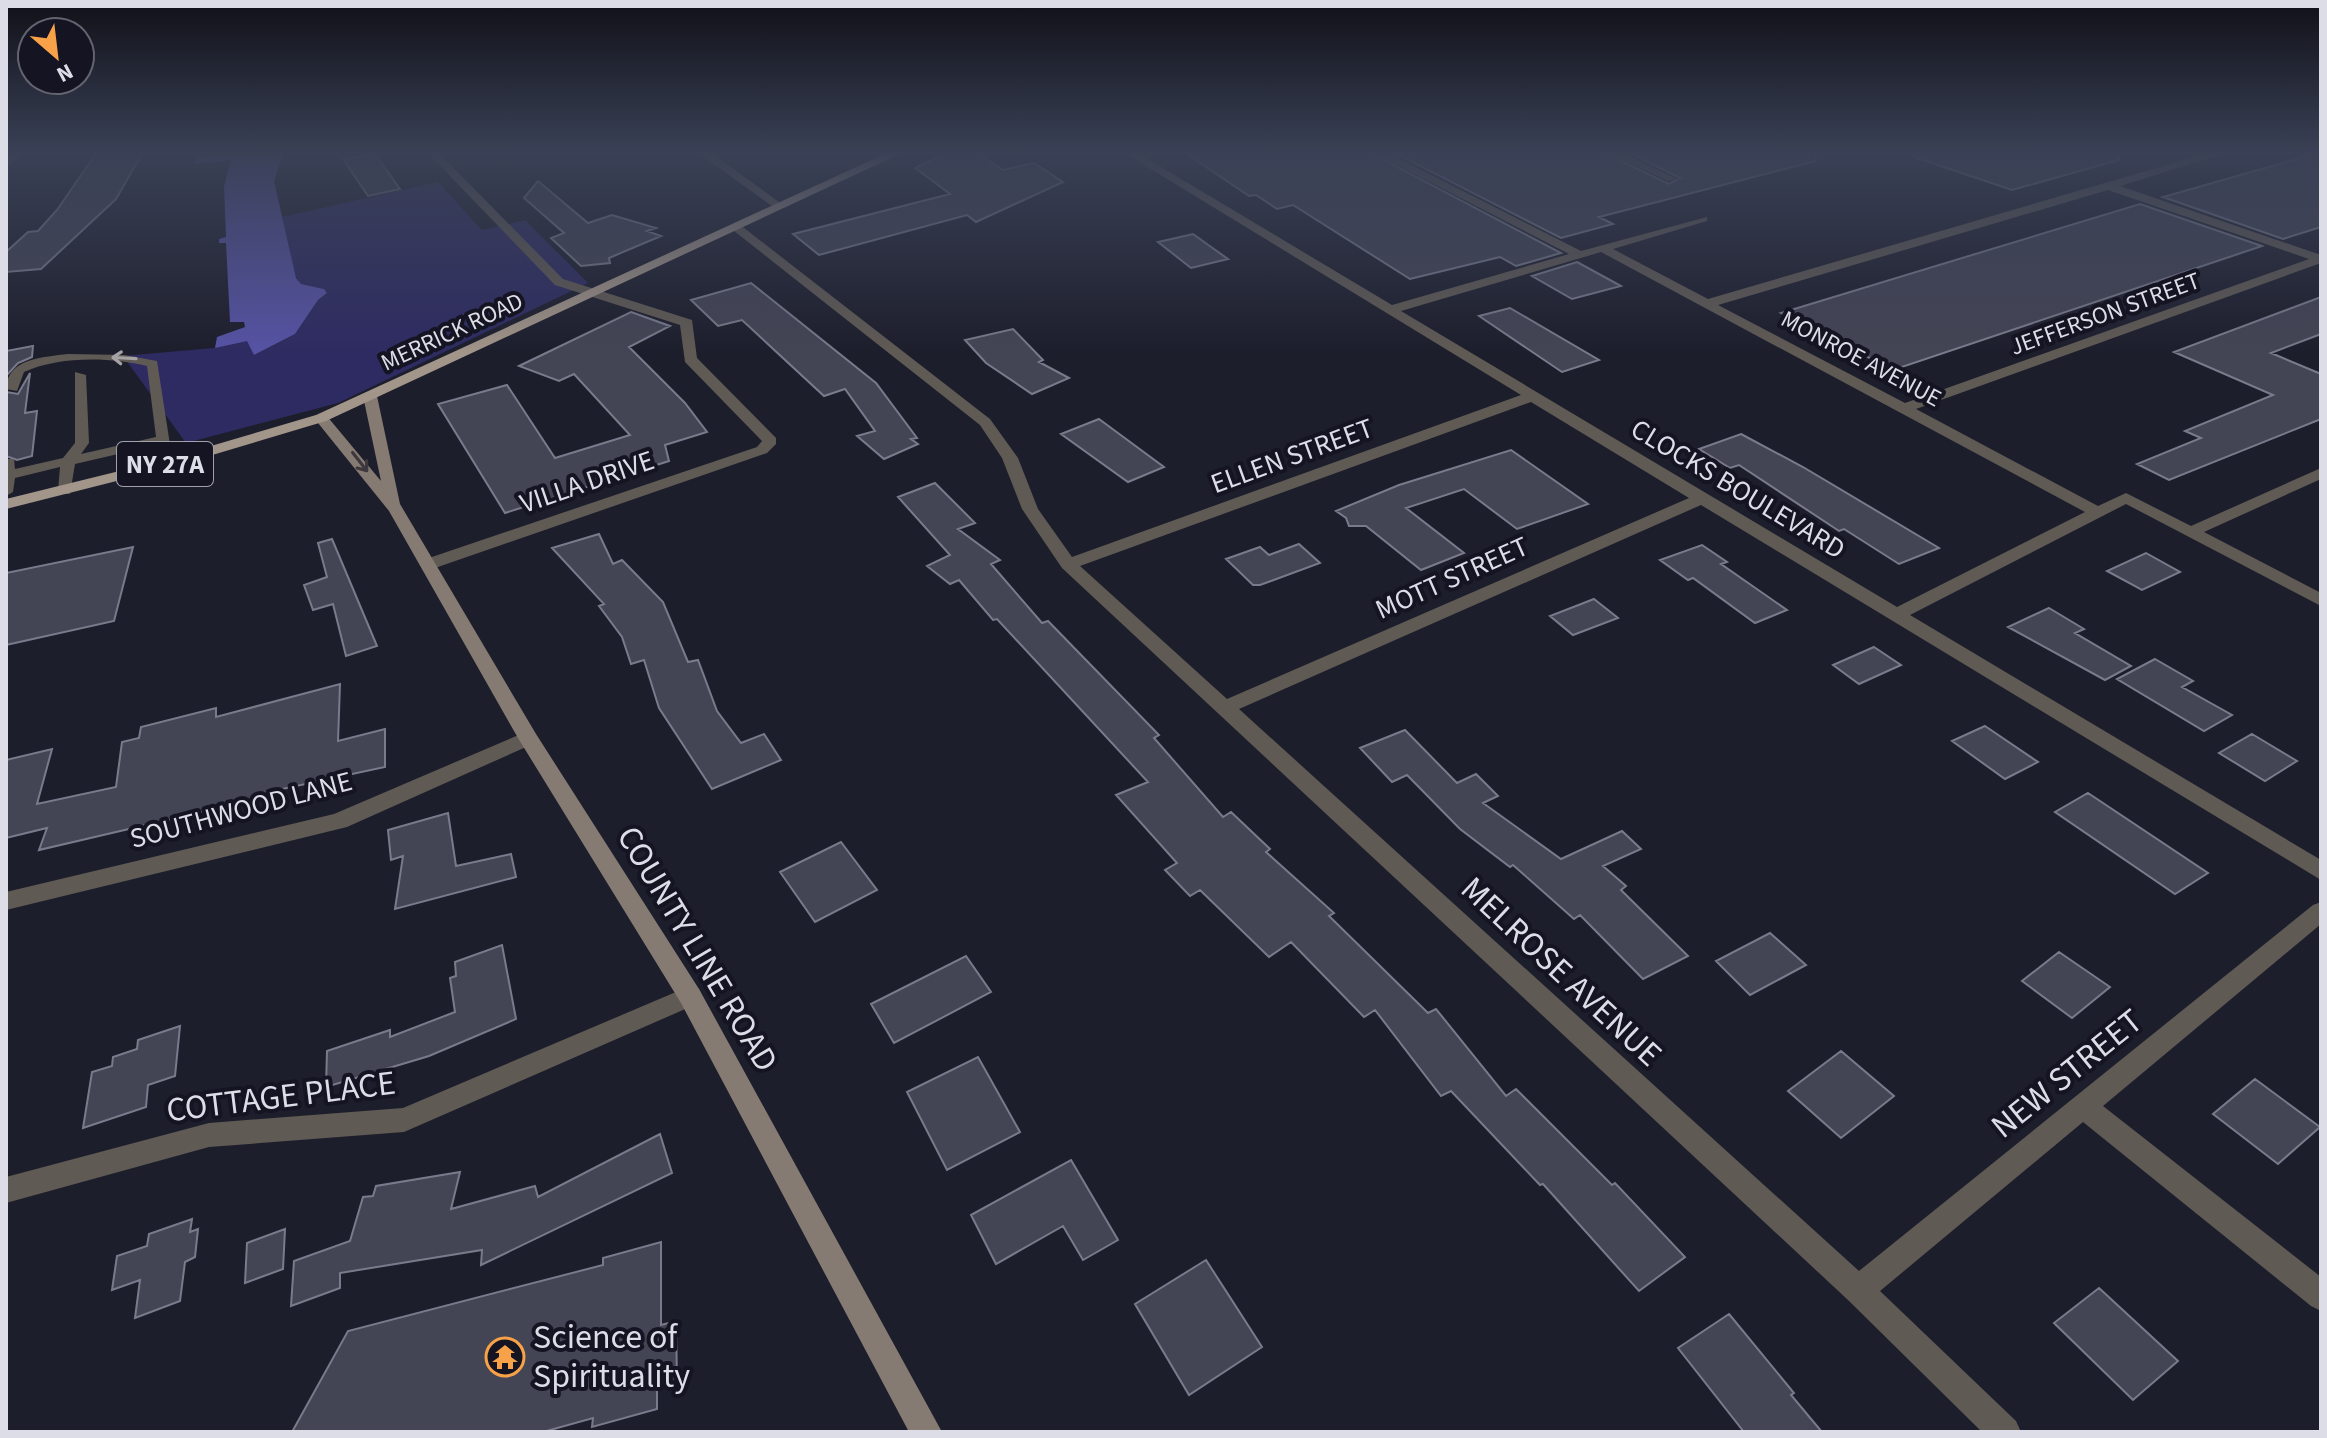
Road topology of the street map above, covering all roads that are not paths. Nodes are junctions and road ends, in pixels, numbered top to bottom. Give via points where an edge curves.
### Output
1 (498, 219) edge
2 (753, 219) edge
3 (1239, 219) edge
4 (1509, 219) edge
5 (1703, 219) dead end
6 (1996, 219) edge
7 (2205, 219) edge
8 (735, 227) junction
9 (1602, 248) junction
10 (1580, 255) junction
11 (2321, 259) edge
12 (594, 292) junction
13 (1707, 304) junction
14 (1390, 310) junction
15 (80, 375) dead end
16 (12, 388) dead end
17 (370, 396) junction
18 (1533, 396) junction
19 (1903, 409) junction
20 (321, 418) junction
21 (163, 439) junction
22 (68, 461) junction
23 (166, 464) junction
24 (8, 468) edge
25 (2321, 473) edge
26 (65, 491) junction
27 (6, 492) edge
28 (1702, 498) junction
29 (6, 504) edge
30 (396, 509) junction
31 (2097, 512) junction
32 (2191, 532) junction
33 (429, 564) junction
34 (1068, 564) junction
35 (2321, 600) edge
36 (1897, 614) junction
37 (1224, 708) junction
38 (528, 738) junction
39 (2321, 871) edge
40 (6, 901) edge
41 (2321, 911) edge
42 (690, 996) junction
43 (2084, 1107) junction
44 (6, 1190) edge
45 (1858, 1290) junction
46 (2321, 1296) edge
47 (926, 1432) edge
48 (2005, 1432) edge

1 - 12 street via 559,282
2 - 8 main road, MERRICK ROAD / NY 27A
3 - 14 street, CLOCKS BOULEVARD
4 - 10 street
5 - 9 street
6 - 13 street
7 - 11 street
8 - 12 main road, MERRICK ROAD / NY 27A
8 - 34 street, MELROSE AVENUE via 985,422 1010,458 1030,509
9 - 10 street
9 - 13 street, MONROE AVENUE
10 - 14 street
11 - 19 street, JEFFERSON STREET
12 - 17 main road, MERRICK ROAD / NY 27A
12 - 33 street, VILLA DRIVE via 687,323 690,359 766,445
13 - 19 street, MONROE AVENUE
14 - 18 street, CLOCKS BOULEVARD
15 - 22 lane via 82,443
21 -> 16 lane via 156,372 153,364 140,359 47,361 20,368
17 - 20 main road, MERRICK ROAD / NY 27A
17 - 30 main road, COUNTY LINE ROAD
18 - 28 street, CLOCKS BOULEVARD
18 - 34 street, ELLEN STREET
19 - 31 street, MONROE AVENUE
20 - 23 main road, MERRICK ROAD / NY 27A
20 -> 30 main road, COUNTY LINE ROAD
21 - 22 lane
21 - 23 lane
22 - 24 lane
22 - 26 lane
23 - 26 main road, MERRICK ROAD / NY 27A
24 - 27 lane
25 - 32 street
26 - 29 main road, MERRICK ROAD / NY 27A
28 - 36 street, CLOCKS BOULEVARD
28 - 37 street, MOTT STREET
30 - 33 main road, COUNTY LINE ROAD
31 - 32 street via 2126,498
31 - 36 street
32 - 35 street
33 - 38 main road, COUNTY LINE ROAD
34 - 37 street, MELROSE AVENUE
36 - 39 street, CLOCKS BOULEVARD
37 - 45 street, MELROSE AVENUE
38 - 40 street, SOUTHWOOD LANE via 339,821
38 - 42 main road, COUNTY LINE ROAD
41 - 43 street, NEW STREET
42 - 44 street, COTTAGE PLACE via 404,1120 209,1135
42 - 47 main road, COUNTY LINE ROAD
43 - 45 street, NEW STREET
43 - 46 street
45 - 48 street, MELROSE AVENUE

